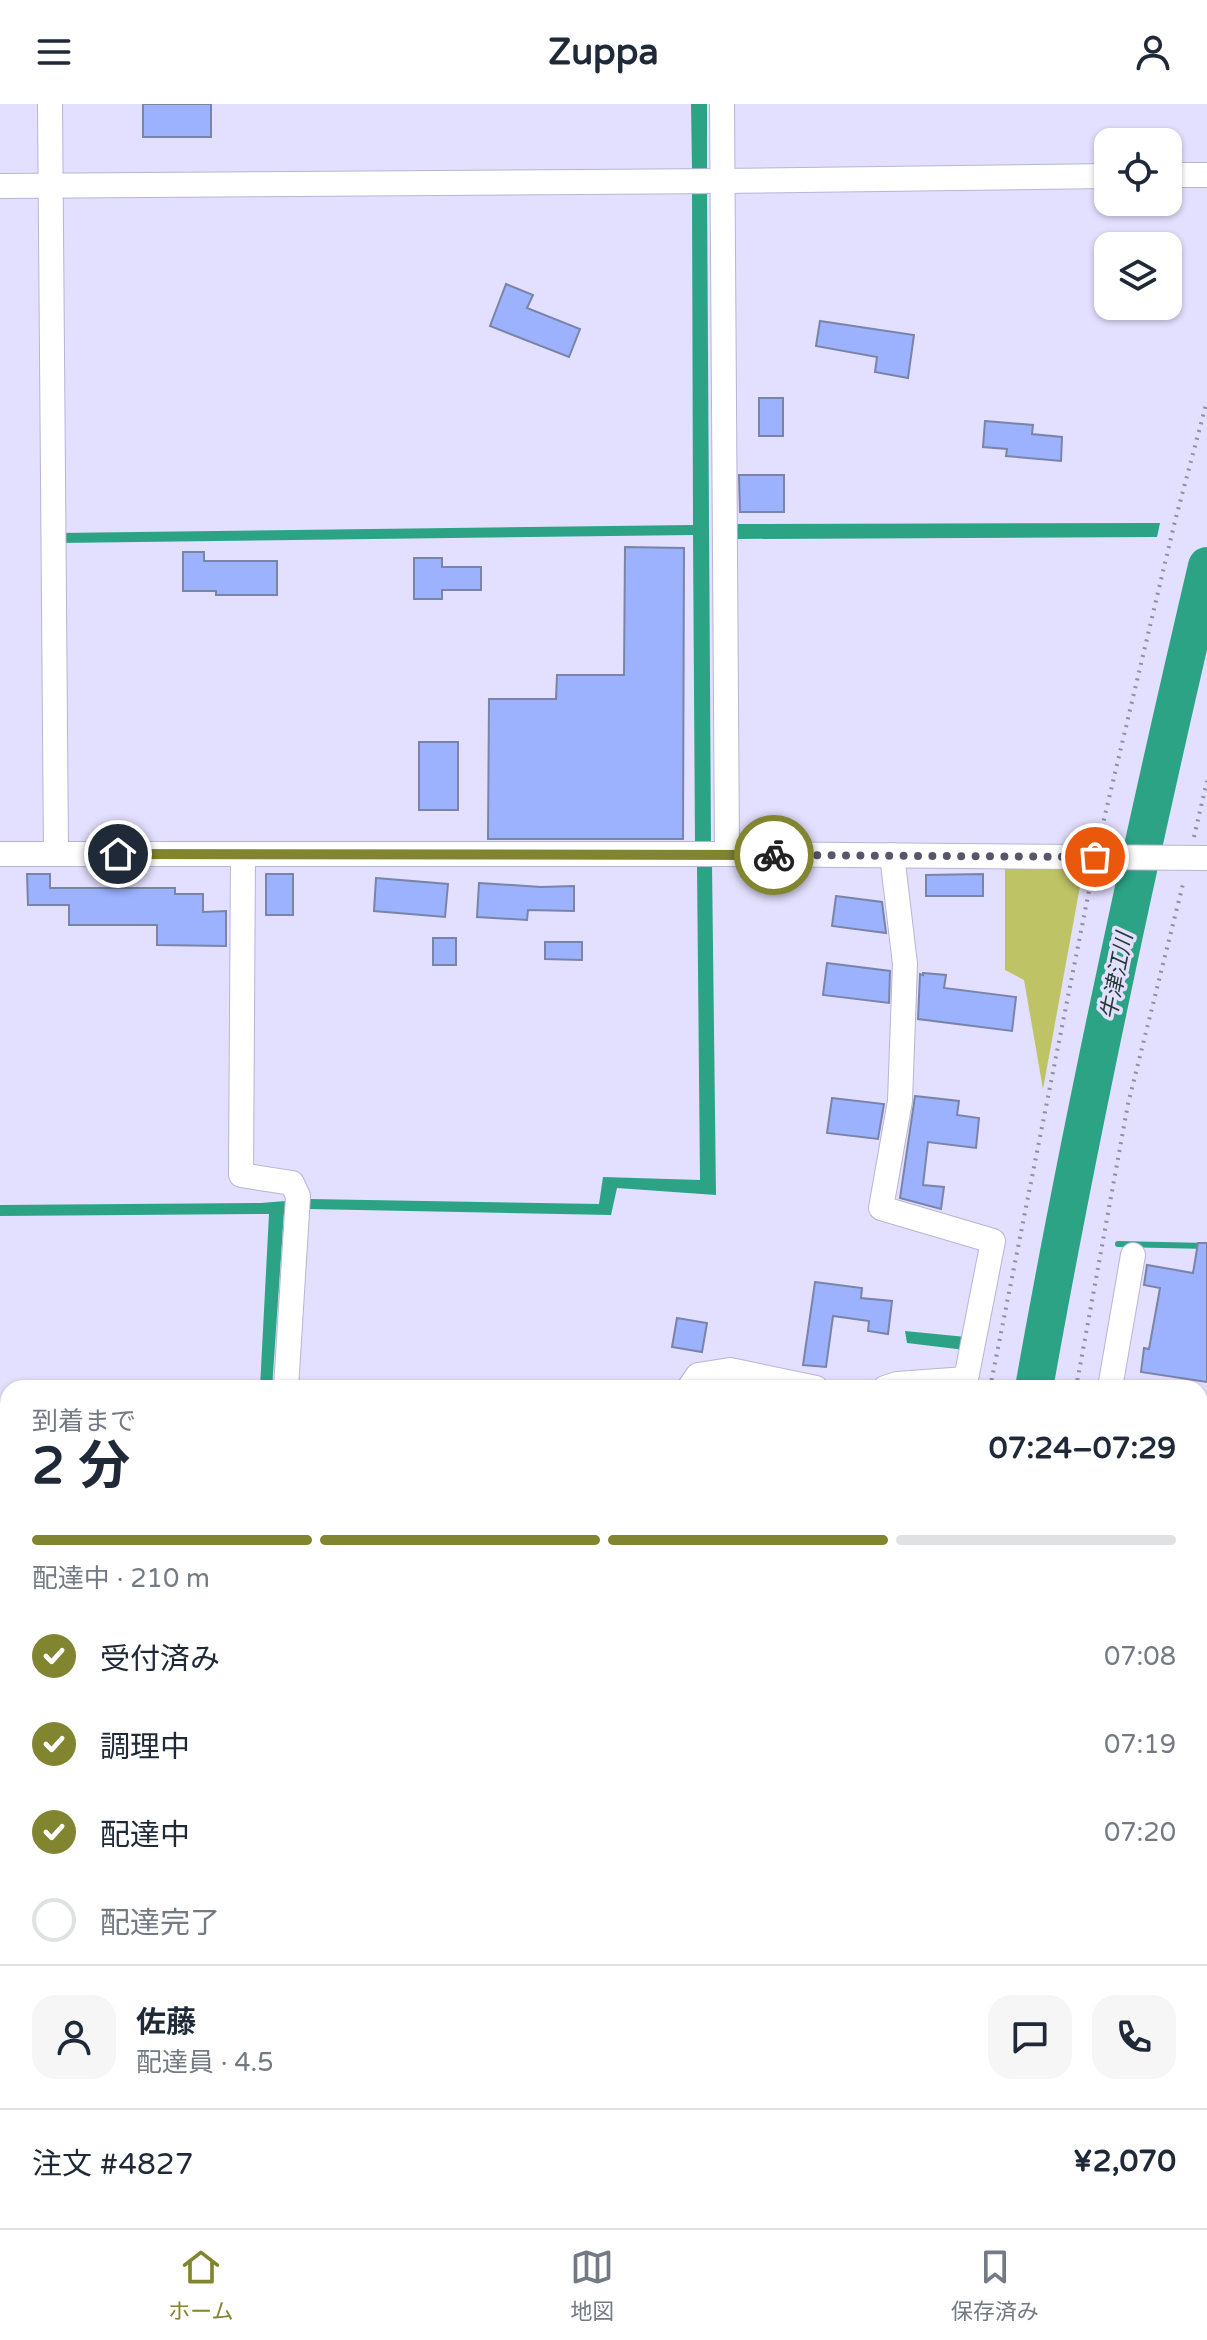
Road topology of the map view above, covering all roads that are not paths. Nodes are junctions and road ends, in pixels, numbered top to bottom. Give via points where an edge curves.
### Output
1 (50, 104) edge
2 (722, 104) edge
3 (1182, 175) edge
4 (1207, 175) edge
5 (1094, 176) edge
6 (722, 181) junction
7 (0, 186) edge
8 (50, 186) junction
9 (0, 854) edge
10 (56, 854) junction
11 (243, 854) junction
12 (727, 854) junction
13 (892, 855) junction
14 (1198, 858) edge
15 (1133, 1255) dead end
16 (287, 1380) edge
17 (695, 1380) edge
18 (778, 1380) edge
19 (952, 1380) edge
20 (1111, 1380) edge

1 - 8 street
2 - 6 street
3 - 4 street
5 - 6 street
6 - 8 street
6 - 12 street
7 - 8 street
8 - 10 street
9 - 10 street
10 - 11 street
11 - 12 street
11 - 16 street via 241,1175 292,1183 298,1208
12 - 13 street
13 - 14 street
13 - 19 street via 905,964 900,1101 881,1208 993,1241 966,1379
15 - 20 street
17 - 18 street via 730,1370

